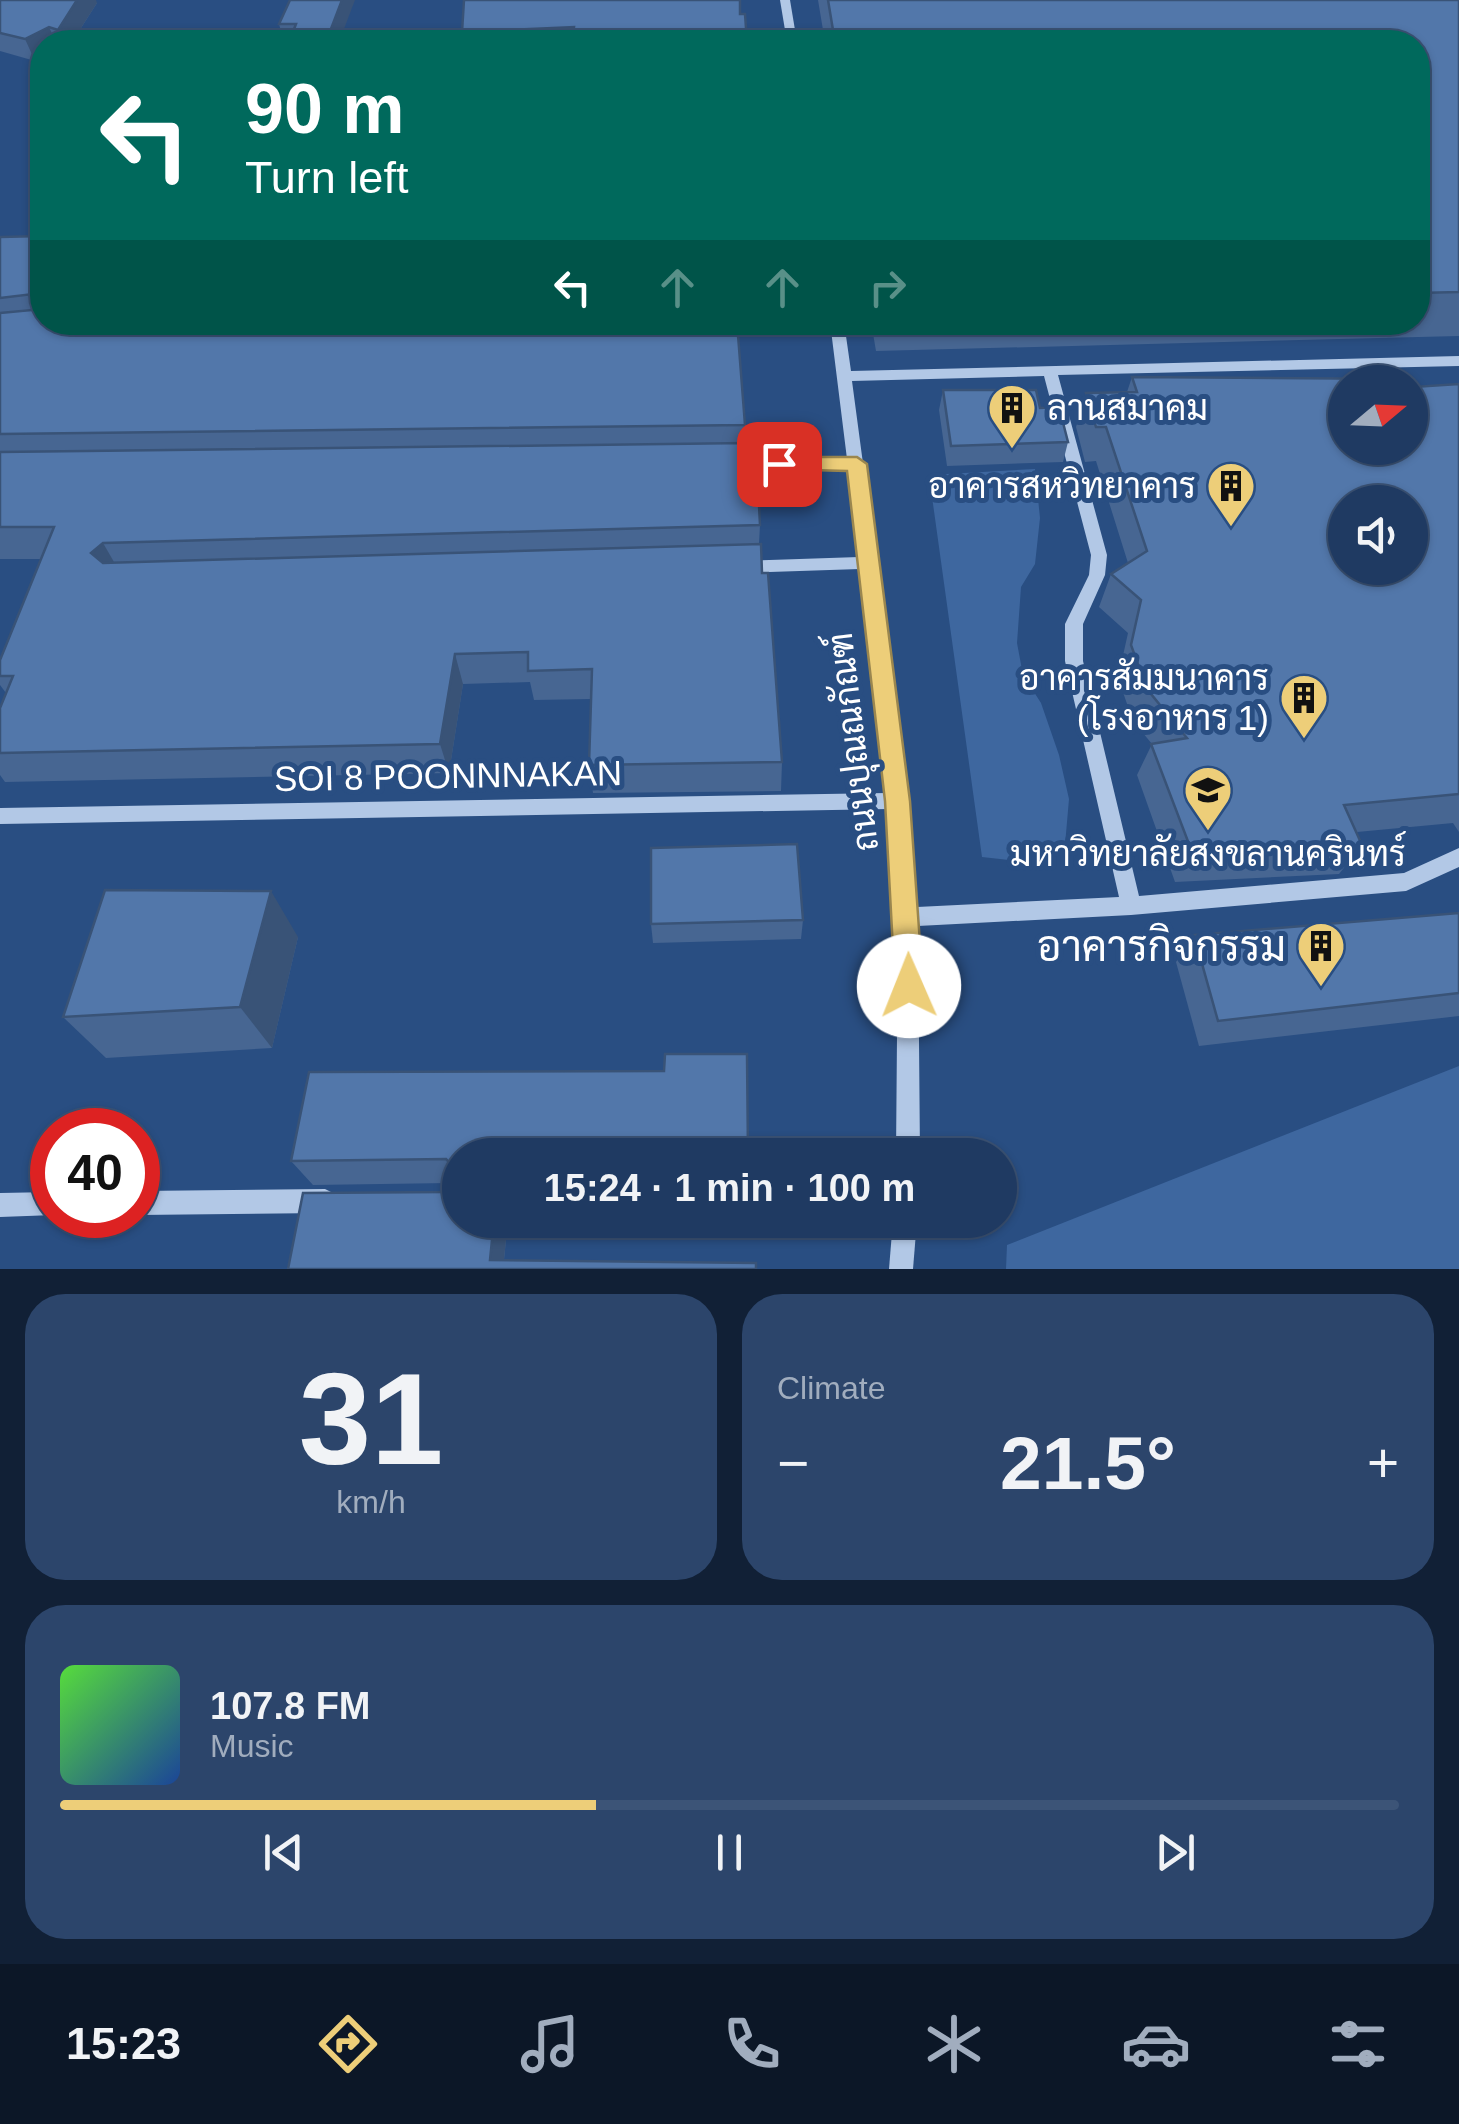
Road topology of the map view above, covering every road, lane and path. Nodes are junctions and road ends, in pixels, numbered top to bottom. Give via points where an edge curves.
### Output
1 (785, 0) edge
2 (790, 30) edge
3 (838, 335) edge
4 (1459, 361) edge
5 (1050, 372) junction
6 (844, 376) junction
7 (857, 464) junction
8 (717, 466) edge
9 (867, 563) junction
10 (730, 567) edge
11 (898, 801) junction
12 (0, 816) edge
13 (1459, 857) edge
14 (1130, 906) junction
15 (908, 918) junction
16 (908, 1138) edge
17 (346, 1201) edge
18 (30, 1204) edge
19 (160, 1204) edge
20 (0, 1205) edge
21 (904, 1238) edge
22 (901, 1269) edge

1 - 2 street
3 - 6 street, ถนนปุณณกัณฑ์
4 - 5 street
5 - 6 street
5 - 14 street via 1096,533 1098,575 1074,624 1074,660
6 - 7 street, ถนนปุณณกัณฑ์
7 - 8 street
7 - 9 street, ถนนปุณณกัณฑ์
9 - 10 street
9 - 11 street, ถนนปุณณกัณฑ์
11 - 12 street, SOI 8 POONNNAKAN
11 - 15 street, ถนนปุณณกัณฑ์
13 - 14 street via 1406,882
14 - 15 street
15 - 16 street, ถนนปุณณกัณฑ์
17 - 19 street
18 - 20 street
21 - 22 street

